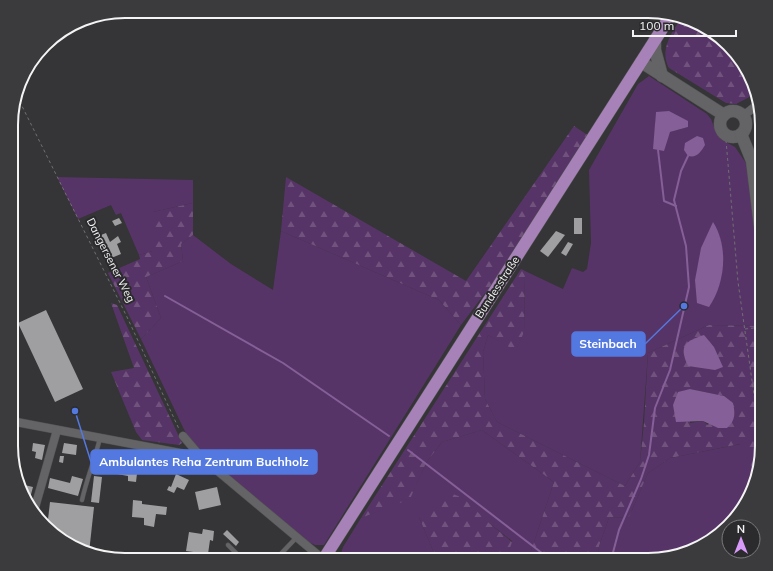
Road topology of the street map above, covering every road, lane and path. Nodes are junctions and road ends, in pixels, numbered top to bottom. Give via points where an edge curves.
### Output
1 (667, 20) edge
2 (655, 39) junction
3 (641, 62) junction
4 (662, 76) junction
5 (21, 103) edge
6 (753, 108) edge
7 (724, 115) junction
8 (743, 116) junction
9 (741, 134) junction
10 (726, 140) dead end
11 (755, 186) edge
12 (755, 328) edge
13 (745, 329) junction
14 (755, 401) edge
15 (18, 422) edge
16 (57, 430) junction
17 (181, 433) joint
18 (100, 438) junction
19 (201, 457) junction
20 (82, 500) dead end
21 (36, 505) edge
22 (299, 540) junction
23 (228, 545) dead end
24 (236, 553) edge
25 (283, 553) edge
26 (313, 553) edge
27 (325, 553) edge

1 - 2 main road, Bundesstraße
2 - 3 main road, Bundesstraße
2 - 4 street via 655,50
3 - 4 street
3 - 27 main road, Bundesstraße
4 - 7 street
5 - 17 path, Dangersener Weg via 127,317
6 - 8 street
7 - 8 street via 734,111
7 - 9 street via 720,124 724,133 732,137
8 - 9 street via 746,126
9 - 11 street via 752,161
10 - 13 path via 738,282
12 - 13 path
13 - 14 path
15 - 16 street
16 - 18 street
16 - 21 street
17 - 19 street
18 - 19 street
18 - 20 lane
19 - 22 street
22 - 25 lane
22 - 26 street
23 - 24 lane

